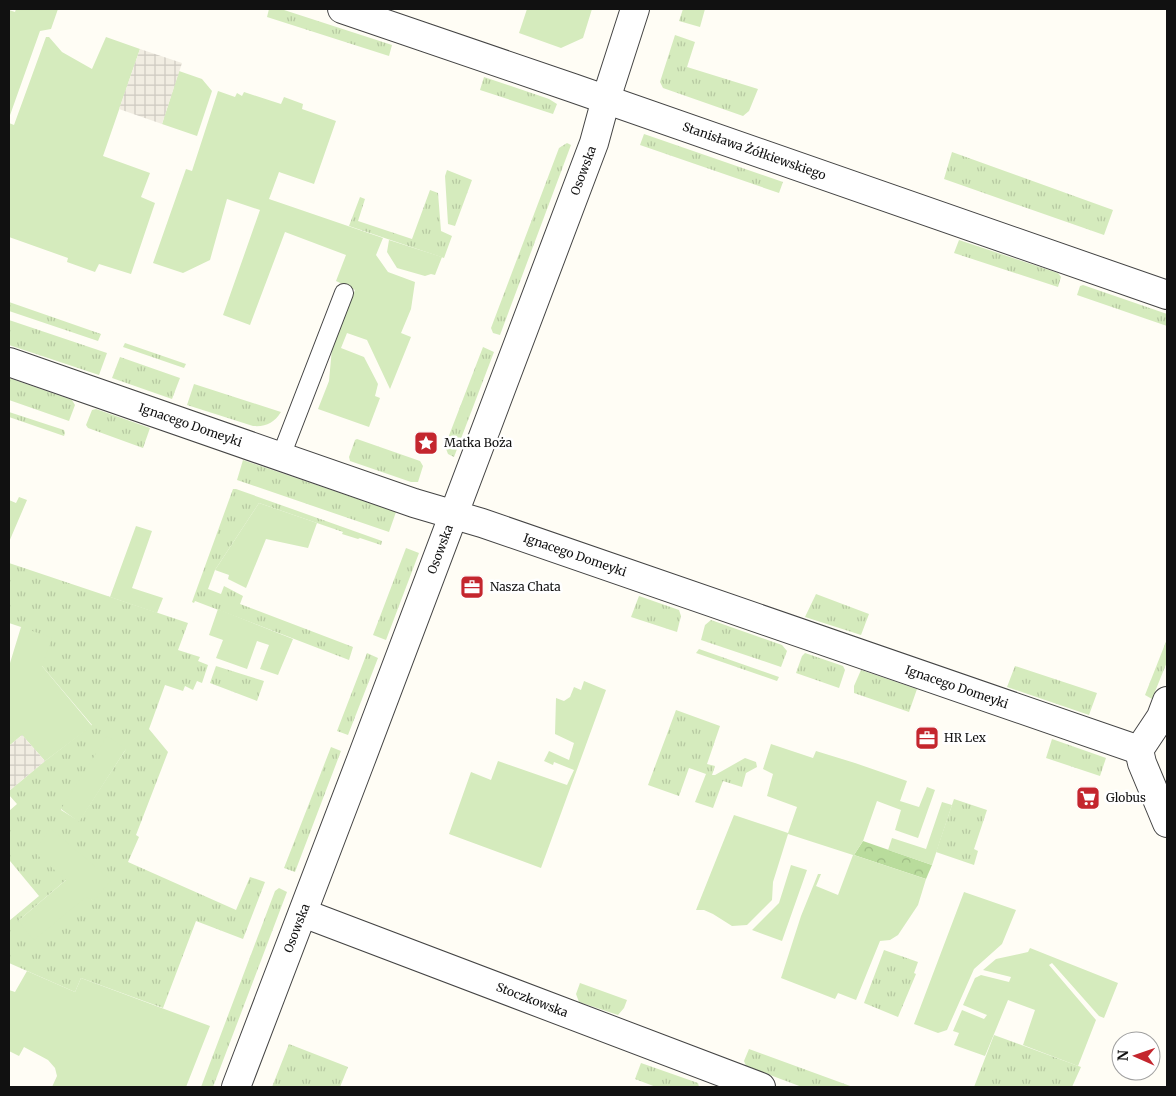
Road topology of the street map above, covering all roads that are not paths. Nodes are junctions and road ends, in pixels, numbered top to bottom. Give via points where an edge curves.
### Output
1 (342, 9) edge
2 (635, 9) edge
3 (606, 99) junction
4 (344, 293) dead end
5 (1167, 295) edge
6 (9, 362) edge
7 (281, 456) junction
8 (454, 515) junction
9 (1167, 702) edge
10 (1138, 750) junction
11 (1167, 823) edge
12 (303, 913) junction
13 (236, 1087) edge
14 (760, 1087) edge

1 - 3 street, Stanisława Żółkiewskiego
2 - 3 street, Osowska
3 - 5 street, Stanisława Żółkiewskiego
3 - 8 street, Osowska via 594,142
4 - 7 lane
6 - 7 street, Ignacego Domeyki
7 - 8 street, Ignacego Domeyki
8 - 10 street, Ignacego Domeyki
8 - 12 street, Osowska
9 - 10 street via 1161,717
10 - 11 street
12 - 13 street, Osowska
12 - 14 street, Stoczkowska

